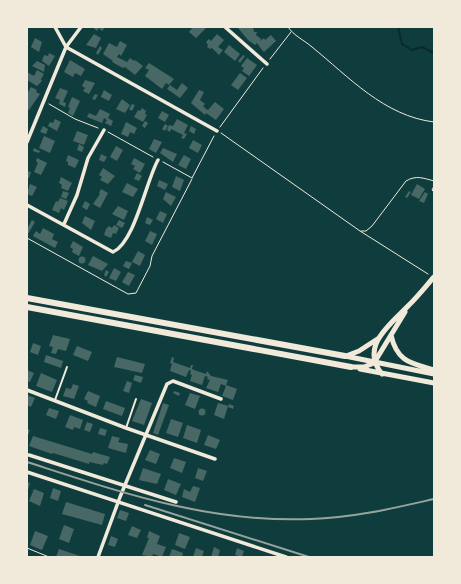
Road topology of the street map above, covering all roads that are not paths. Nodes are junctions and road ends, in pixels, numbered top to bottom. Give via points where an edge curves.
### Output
1 (55, 27) edge
2 (81, 27) edge
3 (224, 27) edge
4 (66, 47) junction
5 (267, 64) road end
6 (104, 130) road end
7 (217, 131) road end
8 (27, 142) edge
9 (158, 160) road end
10 (27, 205) edge
11 (64, 224) junction
12 (434, 278) edge
13 (27, 298) edge
14 (410, 304) junction
15 (27, 307) edge
16 (391, 335) junction
17 (379, 338) junction
18 (345, 356) junction
19 (374, 363) junction
20 (67, 367) dead end
21 (351, 367) junction
22 (434, 370) edge
23 (382, 374) junction
24 (434, 374) edge
25 (434, 383) edge
26 (27, 390) edge
27 (136, 399) dead end
28 (221, 399) dead end
29 (55, 401) junction
30 (126, 428) junction
31 (146, 435) junction
32 (29, 455) dead end
33 (215, 459) dead end
34 (27, 472) edge
35 (124, 487) junction
36 (176, 502) dead end
37 (119, 503) junction
38 (98, 557) edge
39 (286, 557) edge

1 - 4 street
2 - 4 street
3 - 5 street
4 - 7 street
4 - 8 street
6 - 11 street via 88,158 77,195
9 - 11 street via 148,179 130,232 115,251 110,251
10 - 11 street
12 - 14 main road
13 - 18 highway
14 - 16 main road
14 - 17 main road
15 - 21 highway
16 - 19 main road
16 - 22 main road via 397,352 404,360
17 - 18 main road via 359,351
17 - 19 main road via 374,352
18 - 19 main road
19 - 21 main road via 364,367
19 - 23 main road
19 - 24 main road
20 - 29 lane
21 - 23 main road
23 - 25 main road
26 - 29 street
27 - 30 lane
28 - 31 street via 173,381 169,382
29 - 30 street
30 - 31 street
31 - 33 street
31 - 35 street
32 - 35 street
34 - 37 street
35 - 36 street
35 - 37 street
37 - 38 street
37 - 39 street

